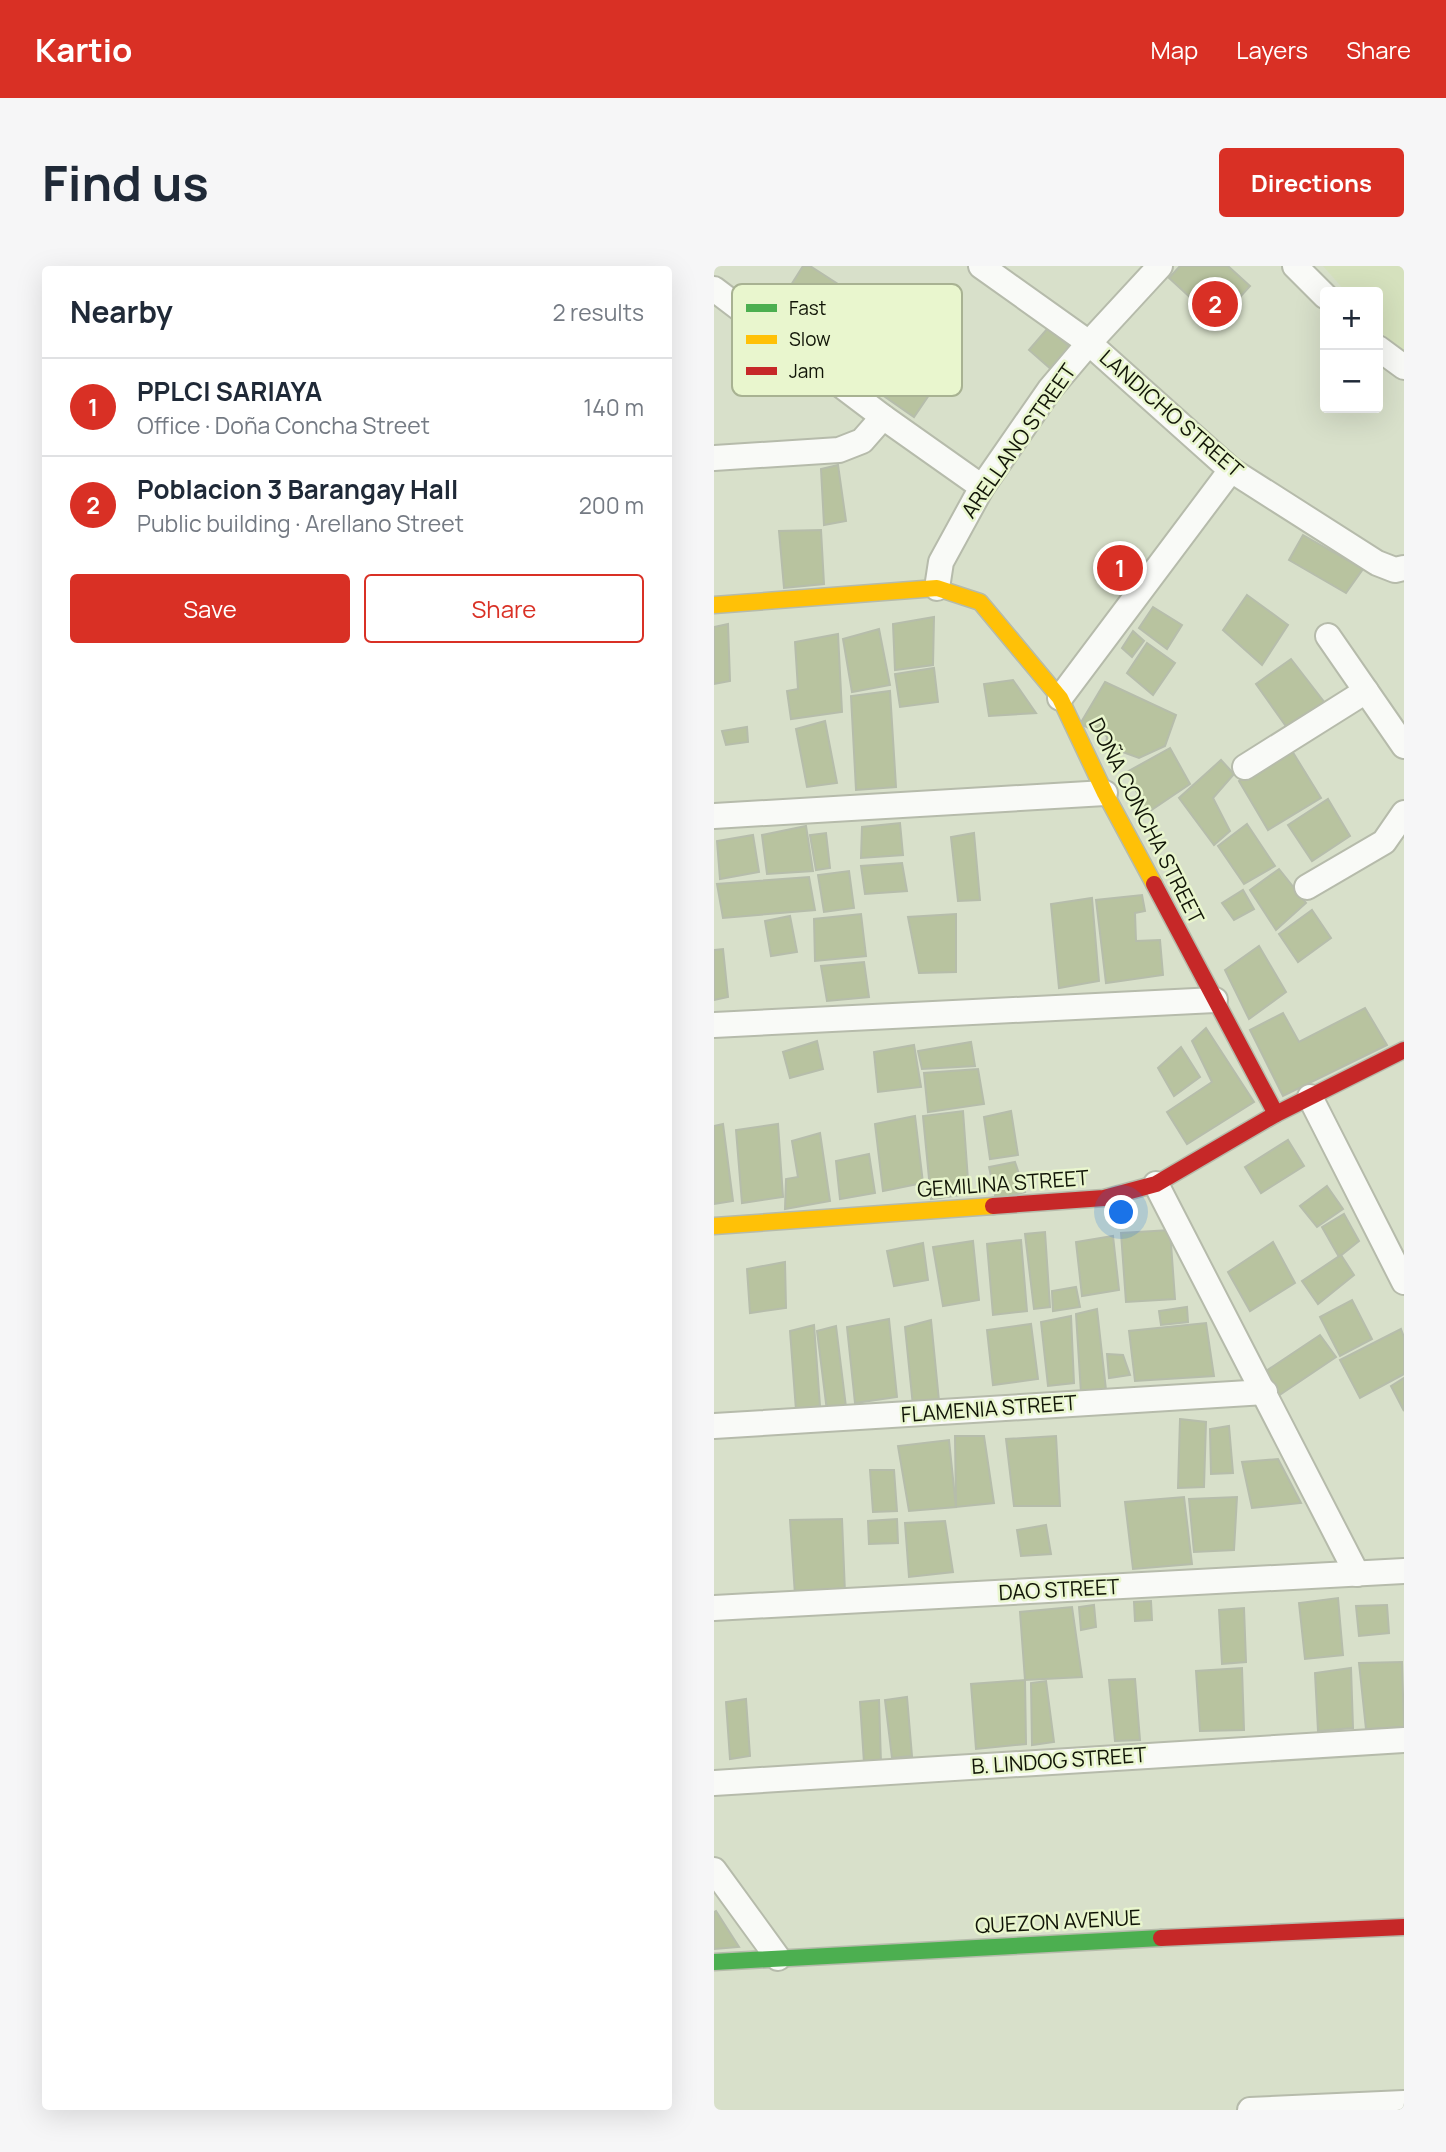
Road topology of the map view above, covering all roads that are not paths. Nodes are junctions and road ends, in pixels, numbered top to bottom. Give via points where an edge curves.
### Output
1 (981, 266) edge
2 (1160, 266) edge
3 (1295, 266) edge
4 (714, 289) edge
5 (1320, 291) edge
6 (732, 303) edge
7 (1088, 343) junction
8 (1381, 350) edge
9 (1404, 368) edge
10 (855, 396) edge
11 (883, 417) junction
12 (714, 458) edge
13 (1231, 470) junction
14 (982, 487) junction
15 (1404, 568) edge
16 (937, 588) junction
17 (714, 605) edge
18 (1328, 636) dead end
19 (1366, 691) junction
20 (1060, 698) junction
21 (1404, 746) edge
22 (1245, 767) dead end
23 (1105, 793) junction
24 (1404, 813) edge
25 (714, 816) edge
26 (1307, 887) dead end
27 (1215, 1000) junction
28 (714, 1025) edge
29 (1404, 1050) edge
30 (1310, 1097) junction
31 (1276, 1114) junction
32 (1156, 1184) junction
33 (714, 1226) edge
34 (1404, 1282) edge
35 (1265, 1392) junction
36 (714, 1426) edge
37 (1404, 1571) edge
38 (1357, 1574) junction
39 (714, 1608) edge
40 (1404, 1740) edge
41 (714, 1783) edge
42 (714, 1870) edge
43 (1404, 1927) edge
44 (778, 1958) junction
45 (714, 1962) edge
46 (1404, 2103) edge
47 (1250, 2110) edge

1 - 7 street, LANDICHO STREET
2 - 7 street, ARELLANO STREET
3 - 5 street
4 - 6 street
7 - 13 street, LANDICHO STREET
7 - 14 street, ARELLANO STREET
8 - 9 street
10 - 11 street
11 - 12 street via 862,442 839,450
11 - 14 street
13 - 15 street, LANDICHO STREET via 1377,563
13 - 20 street
14 - 16 street, ARELLANO STREET via 941,562
16 - 17 street
16 - 20 street, DOÑA CONCHA STREET via 980,602
18 - 19 street
19 - 21 street
19 - 22 street
20 - 23 street, DOÑA CONCHA STREET
23 - 25 street
23 - 27 street, DOÑA CONCHA STREET
24 - 26 street via 1384,842
27 - 28 street
27 - 31 street, DOÑA CONCHA STREET
29 - 30 street, GEMILINA STREET
30 - 31 street, GEMILINA STREET
30 - 34 street
31 - 32 street, GEMILINA STREET
32 - 33 street, GEMILINA STREET via 1104,1198
32 - 35 street
35 - 36 street, FLAMENIA STREET
35 - 38 street
37 - 38 street, DAO STREET
38 - 39 street, DAO STREET
40 - 41 street, B. LINDOG STREET
42 - 44 street
43 - 44 street, QUEZON AVENUE
44 - 45 street, QUEZON AVENUE
46 - 47 street

